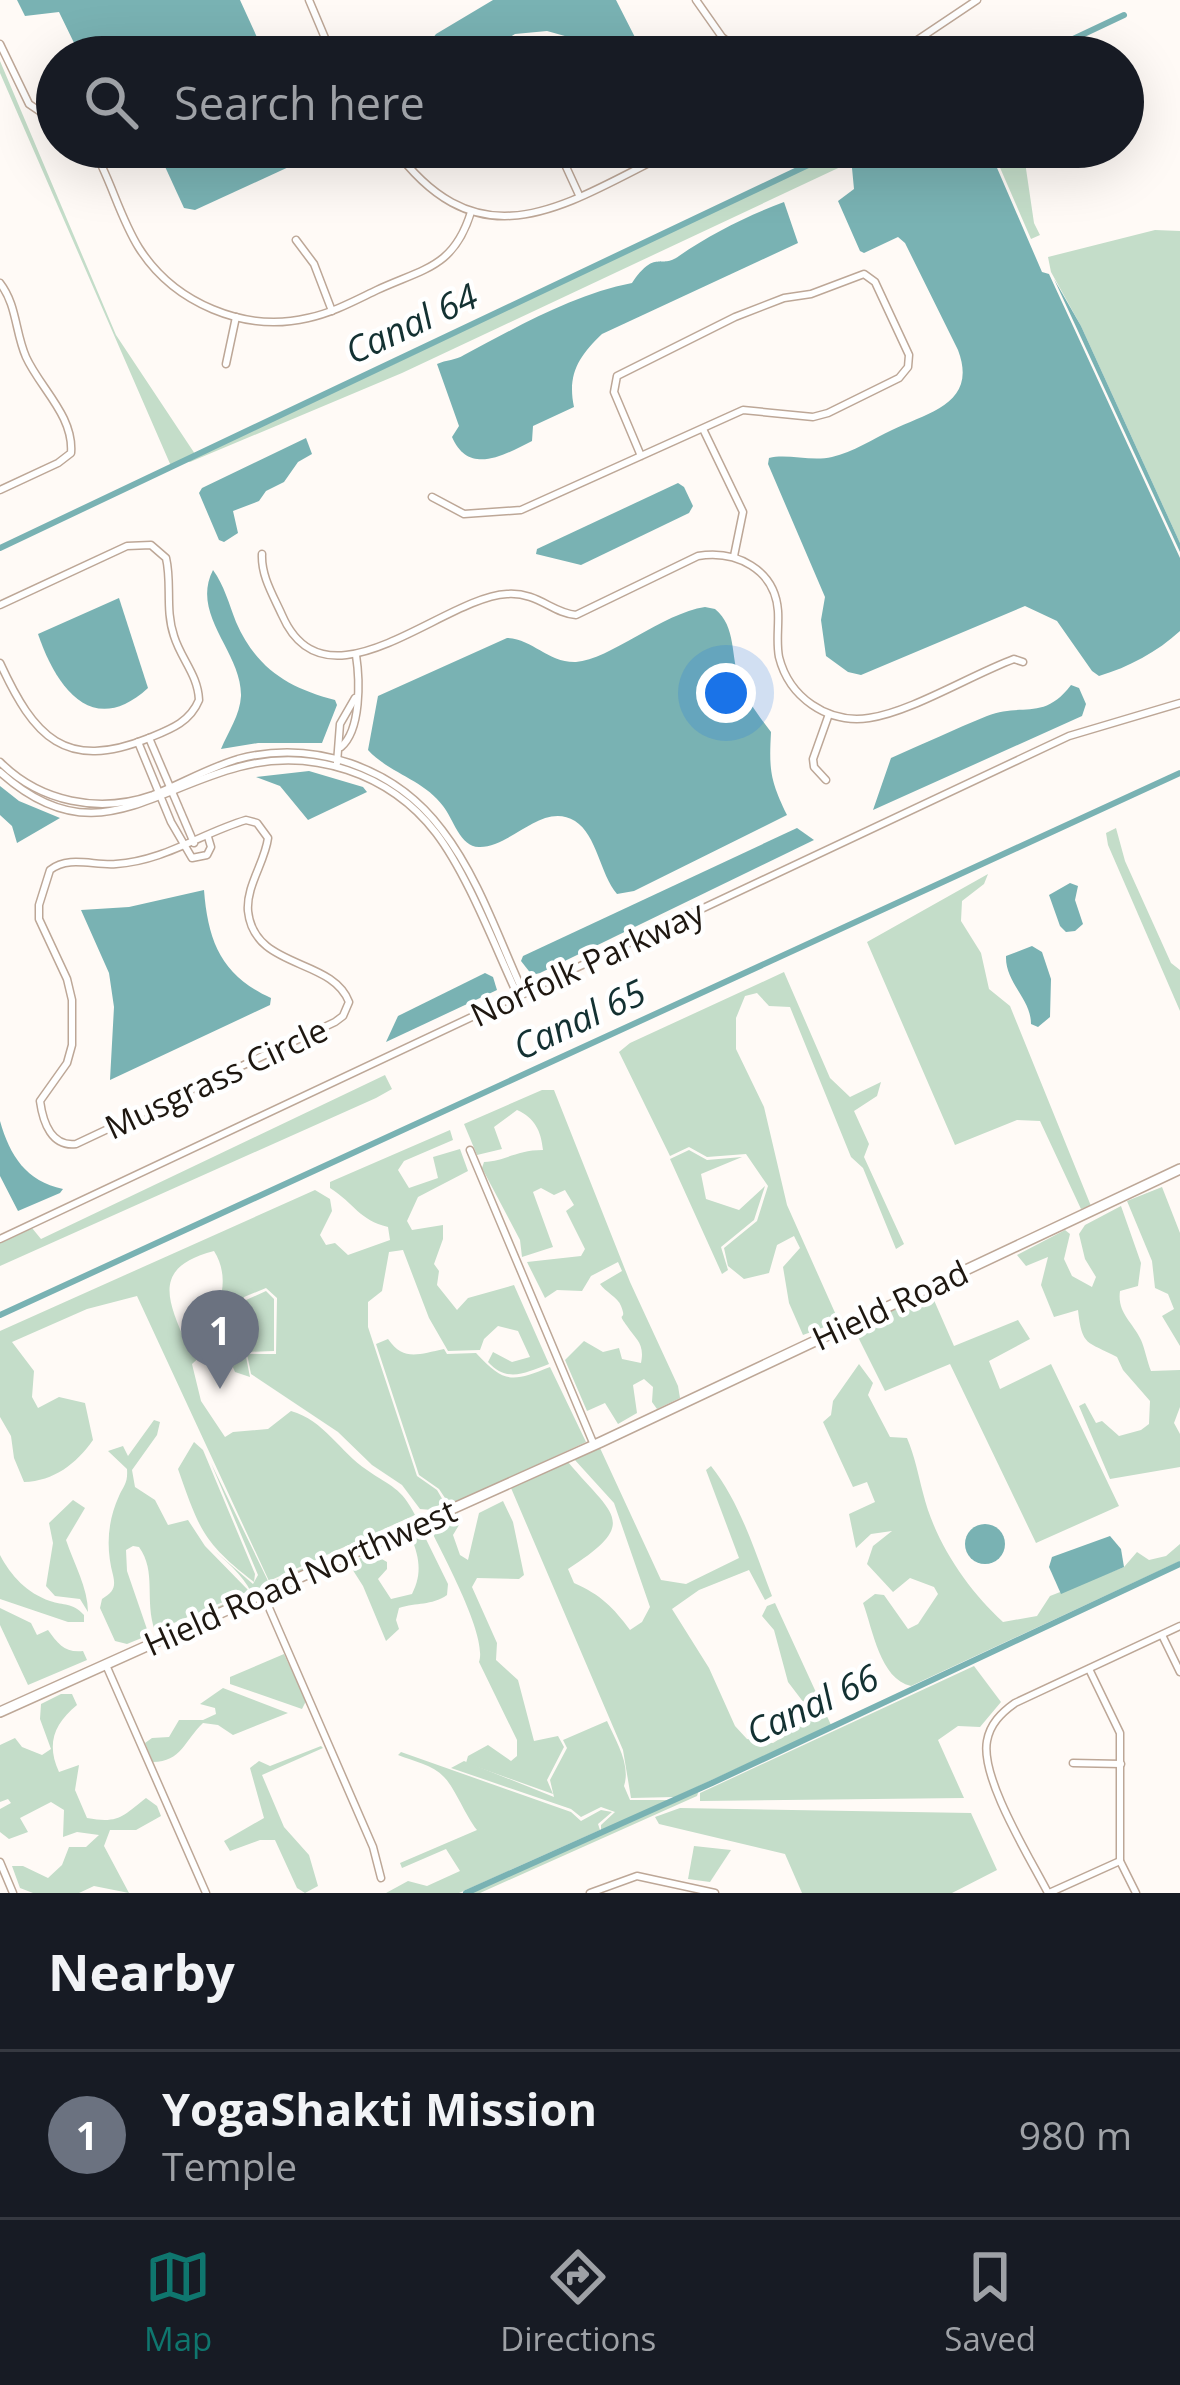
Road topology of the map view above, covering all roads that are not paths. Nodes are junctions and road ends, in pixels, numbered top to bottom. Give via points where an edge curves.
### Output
1 (309, 0) edge
2 (696, 0) edge
3 (957, 0) edge
4 (976, 0) edge
5 (963, 9) junction
6 (324, 36) edge
7 (721, 36) edge
8 (923, 36) edge
9 (0, 44) edge
10 (36, 109) edge
11 (101, 168) edge
12 (410, 168) edge
13 (566, 168) edge
14 (636, 168) edge
15 (579, 195) junction
16 (471, 212) junction
17 (296, 240) dead end
18 (0, 284) edge
19 (332, 311) junction
20 (236, 317) junction
21 (226, 364) dead end
22 (703, 429) junction
23 (641, 455) junction
24 (0, 490) edge
25 (431, 497) dead end
26 (262, 554) dead end
27 (734, 556) junction
28 (0, 605) edge
29 (356, 654) junction
30 (1024, 662) dead end
31 (0, 663) edge
32 (355, 698) junction
33 (1180, 703) edge
34 (829, 714) junction
35 (340, 724) junction
36 (355, 728) junction
37 (149, 738) junction
38 (138, 742) junction
39 (341, 748) junction
40 (0, 762) edge
41 (337, 763) junction
42 (0, 772) edge
43 (826, 780) dead end
44 (171, 790) junction
45 (162, 794) junction
46 (208, 836) junction
47 (194, 843) junction
48 (184, 847) junction
49 (521, 995) junction
50 (470, 1150) dead end
51 (1180, 1169) edge
52 (0, 1239) edge
53 (597, 1443) junction
54 (263, 1594) junction
55 (1180, 1626) edge
56 (1162, 1635) junction
57 (106, 1664) junction
58 (1089, 1670) junction
59 (1180, 1672) edge
60 (0, 1712) edge
61 (1073, 1763) dead end
62 (1121, 1764) junction
63 (1120, 1861) junction
64 (0, 1862) edge
65 (381, 1878) dead end
66 (672, 1889) edge
67 (14, 1893) edge
68 (206, 1893) edge
69 (590, 1893) edge
70 (715, 1893) edge
71 (1048, 1893) edge
72 (1136, 1893) edge

1 - 6 street
2 - 7 street
3 - 5 street
4 - 5 street
5 - 8 street
9 - 10 street
11 - 20 street via 152,266 184,294
12 - 16 street via 427,188
13 - 15 street
14 - 15 street
15 - 16 street via 512,218
16 - 19 street via 452,254
17 - 19 street
18 - 24 street via 27,359 72,440 58,463
19 - 20 street via 294,321
20 - 21 street
22 - 23 street
22 - 23 street via 743,410 813,418 899,378 910,355 875,282 864,274 784,298 617,376 614,392
22 - 27 street via 743,512
23 - 25 street via 521,510 464,514
26 - 29 street via 261,568 297,638 333,655
27 - 29 street via 698,556 576,615 540,598 496,596
27 - 34 street via 772,589 788,680
28 - 37 street via 127,546 160,550 172,633 199,700 184,722
29 - 32 street
30 - 34 street via 1014,659 872,718
31 - 38 street via 28,720 43,732 85,753
32 - 35 street
32 - 36 street
33 - 49 street, Norfolk Parkway via 1069,736
34 - 43 street via 813,759
35 - 36 street
35 - 39 street
36 - 39 street
37 - 38 street
37 - 44 street
38 - 45 street
39 - 41 street
40 - 45 street via 70,802 108,805
41 - 44 street via 262,761
41 - 49 street via 397,795 435,832
42 - 45 street via 62,808 114,811
44 - 45 street
44 - 47 street
45 - 48 street
46 - 47 street, Musgrass Circle
46 - 48 street via 210,851 200,859
46 - 48 street, Musgrass Circle via 246,820 264,829 267,846 248,908 256,936 341,986 348,1009 76,1144 61,1144 40,1102 72,1045 67,979 40,919 50,870 67,861 146,860
47 - 48 street, Musgrass Circle
49 - 52 street, Norfolk Parkway
50 - 53 street
51 - 53 street, Hield Road
53 - 54 street, Hield Road Northwest
54 - 57 street, Hield Road Northwest
54 - 65 street
55 - 56 street
56 - 58 street
56 - 59 street
57 - 60 street, Hield Road Northwest
57 - 68 street
58 - 62 street via 1120,1733
58 - 71 street via 1000,1714 986,1745 988,1770
61 - 62 street
62 - 63 street
63 - 71 street
63 - 72 street
64 - 67 street
66 - 69 street via 637,1876
66 - 70 street

